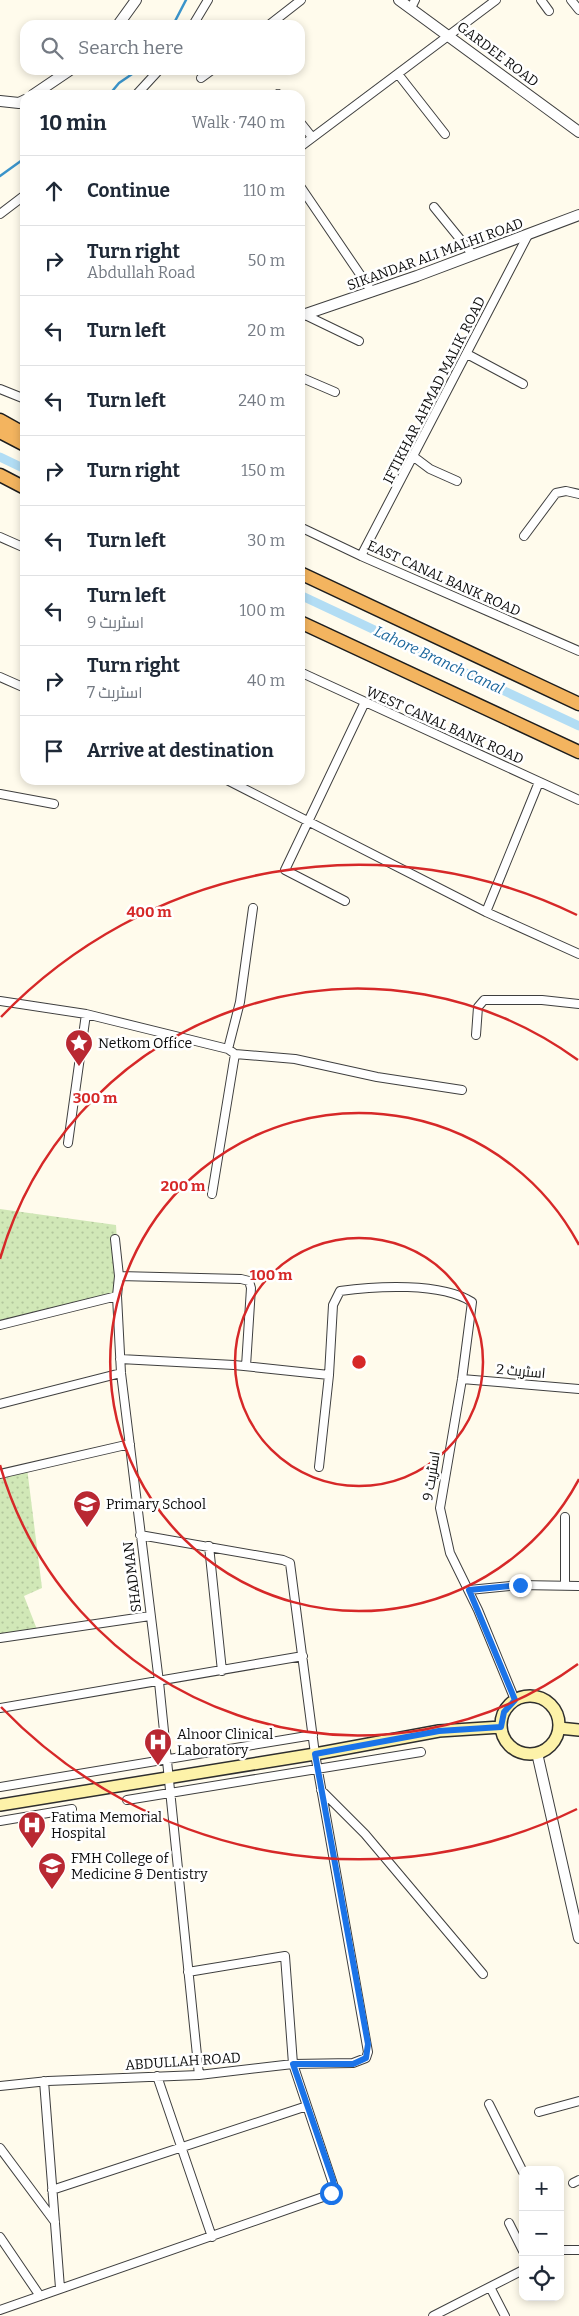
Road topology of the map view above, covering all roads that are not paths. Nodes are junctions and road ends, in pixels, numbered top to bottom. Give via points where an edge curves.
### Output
1 (136, 0) edge
2 (208, 0) edge
3 (301, 0) edge
4 (399, 0) edge
5 (496, 0) edge
6 (541, 0) edge
7 (571, 0) edge
8 (413, 4) edge
9 (579, 10) edge
10 (549, 11) dead end
11 (122, 20) edge
12 (196, 20) edge
13 (275, 20) edge
14 (449, 34) junction
15 (398, 74) junction
16 (63, 75) edge
17 (155, 75) edge
18 (205, 75) edge
19 (201, 78) dead end
20 (40, 90) edge
21 (141, 90) edge
22 (0, 101) edge
23 (20, 102) edge
24 (305, 128) edge
25 (579, 132) edge
26 (445, 134) dead end
27 (312, 137) junction
28 (305, 143) edge
29 (305, 193) edge
30 (20, 199) edge
31 (434, 207) dead end
32 (0, 214) edge
33 (579, 216) edge
34 (528, 235) junction
35 (472, 255) junction
36 (372, 292) junction
37 (305, 314) edge
38 (305, 317) edge
39 (359, 341) dead end
40 (467, 354) junction
41 (305, 379) edge
42 (523, 384) dead end
43 (0, 389) edge
44 (335, 392) dead end
45 (20, 397) edge
46 (0, 420) edge
47 (20, 431) edge
48 (0, 432) edge
49 (20, 442) edge
50 (414, 457) junction
51 (0, 475) edge
52 (456, 481) dead end
53 (0, 484) edge
54 (20, 485) edge
55 (20, 491) edge
56 (579, 494) edge
57 (305, 529) edge
58 (524, 536) dead end
59 (0, 537) edge
60 (20, 546) edge
61 (362, 556) junction
62 (305, 574) edge
63 (305, 624) edge
64 (579, 651) edge
65 (305, 674) edge
66 (0, 677) edge
67 (20, 686) edge
68 (365, 702) junction
69 (579, 704) edge
70 (579, 752) edge
71 (539, 782) junction
72 (237, 785) edge
73 (0, 794) edge
74 (579, 800) edge
75 (54, 804) dead end
76 (310, 821) junction
77 (345, 901) dead end
78 (253, 908) dead end
79 (486, 912) junction
80 (579, 954) edge
81 (0, 1001) edge
82 (579, 1004) edge
83 (86, 1014) junction
84 (476, 1035) dead end
85 (232, 1051) junction
86 (462, 1090) dead end
87 (68, 1143) dead end
88 (212, 1194) dead end
89 (115, 1240) dead end
90 (119, 1276) junction
91 (117, 1296) junction
92 (0, 1325) edge
93 (120, 1359) junction
94 (246, 1366) junction
95 (121, 1373) junction
96 (329, 1375) junction
97 (462, 1379) junction
98 (579, 1389) edge
99 (0, 1404) edge
100 (130, 1444) junction
101 (319, 1467) dead end
102 (0, 1474) edge
103 (565, 1517) dead end
104 (140, 1535) junction
105 (209, 1546) junction
106 (565, 1585) junction
107 (579, 1586) edge
108 (469, 1590) junction
109 (150, 1616) junction
110 (0, 1638) edge
111 (303, 1656) junction
112 (222, 1671) junction
113 (159, 1682) junction
114 (515, 1700) junction
115 (0, 1708) edge
116 (501, 1727) junction
117 (559, 1728) junction
118 (579, 1730) edge
119 (313, 1735) junction
120 (421, 1752) dead end
121 (537, 1753) junction
122 (315, 1754) junction
123 (167, 1760) junction
124 (318, 1769) junction
125 (168, 1778) junction
126 (0, 1787) edge
127 (322, 1790) junction
128 (170, 1792) junction
129 (127, 1800) dead end
130 (0, 1805) edge
131 (72, 1809) dead end
132 (0, 1821) edge
133 (574, 1904) edge
134 (579, 1938) edge
135 (188, 1972) junction
136 (483, 1974) dead end
137 (293, 2064) junction
138 (198, 2074) junction
139 (156, 2076) junction
140 (44, 2082) junction
141 (0, 2086) edge
142 (579, 2100) edge
143 (489, 2104) dead end
144 (308, 2106) junction
145 (539, 2112) dead end
146 (181, 2147) junction
147 (0, 2148) edge
148 (520, 2166) edge
149 (52, 2190) junction
150 (55, 2222) junction
151 (509, 2223) dead end
152 (0, 2237) edge
153 (212, 2237) junction
154 (519, 2243) edge
155 (564, 2248) edge
156 (579, 2250) edge
157 (519, 2272) edge
158 (490, 2287) junction
159 (60, 2288) junction
160 (40, 2296) junction
161 (0, 2310) edge
162 (433, 2316) edge
163 (505, 2316) edge

1 - 11 street
2 - 12 street
3 - 13 street
4 - 8 street, GARDEE ROAD
5 - 14 street
6 - 10 street
7 - 9 street
8 - 14 street, GARDEE ROAD
14 - 15 street
14 - 25 street, GARDEE ROAD
15 - 26 street
15 - 27 street
16 - 20 street
17 - 21 street
18 - 19 street
22 - 23 street
24 - 27 street
27 - 28 street
29 - 36 street
30 - 32 street
31 - 35 street
33 - 34 street, SIKANDAR ALI MALHI ROAD
34 - 35 street, SIKANDAR ALI MALHI ROAD
34 - 40 street, IFTIKHAR AHMAD MALIK ROAD
35 - 36 street, SIKANDAR ALI MALHI ROAD
36 - 37 street, SIKANDAR ALI MALHI ROAD
38 - 39 street
40 - 42 street
40 - 50 street, IFTIKHAR AHMAD MALIK ROAD
41 - 44 street
43 - 45 street
46 - 47 highway
48 - 49 highway
50 - 52 street
50 - 61 street, IFTIKHAR AHMAD MALIK ROAD
51 - 54 highway
53 - 55 highway
56 - 58 street via 556,493
57 - 61 street, EAST CANAL BANK ROAD
59 - 60 street
61 - 64 street, EAST CANAL BANK ROAD
62 - 69 highway
63 - 70 highway
65 - 68 street, WEST CANAL BANK ROAD
66 - 67 street
68 - 71 street, WEST CANAL BANK ROAD
68 - 76 street
71 - 74 street, WEST CANAL BANK ROAD
71 - 79 street
72 - 76 street
73 - 75 street
76 - 77 street via 285,870
76 - 79 street
78 - 85 street
79 - 80 street
81 - 83 street
82 - 84 street via 484,1000 478,1008
83 - 85 street
83 - 87 street
85 - 86 street via 295,1059 377,1077
85 - 88 street
89 - 90 street, SHADMAN
90 - 91 street, SHADMAN
90 - 94 street via 249,1281
91 - 92 street
91 - 93 street, SHADMAN
93 - 94 street
93 - 95 street, SHADMAN
94 - 96 street
95 - 99 street
95 - 100 street, SHADMAN
96 - 97 street, اسٹریٹ 9 via 333,1305 340,1291 418,1289 460,1295 472,1302
96 - 101 street
97 - 98 street, اسٹریٹ 2
97 - 108 street, اسٹریٹ 9 via 440,1508 450,1553
100 - 102 street
100 - 104 street, SHADMAN
103 - 106 street
104 - 105 street
104 - 109 street, SHADMAN
105 - 111 street via 290,1563
105 - 112 street
106 - 107 street
106 - 108 street
108 - 114 street, اسٹریٹ 9
109 - 110 street
109 - 113 street, SHADMAN
111 - 112 street
111 - 119 street
112 - 113 street
113 - 115 street
113 - 123 street, SHADMAN
114 - 116 main road via 504,1712
114 - 117 main road via 533,1696 549,1703
116 - 121 main road via 504,1737 514,1748 527,1754
116 - 122 main road via 439,1731
117 - 118 main road
117 - 121 main road via 552,1744
119 - 122 street
119 - 123 street
120 - 124 street
121 - 133 street
122 - 124 street
122 - 125 main road
123 - 125 street, SHADMAN
123 - 126 street
124 - 127 street
124 - 128 street
125 - 128 street, SHADMAN
125 - 130 main road
127 - 136 street via 365,1834
127 - 137 street, ABDULLAH ROAD via 368,2044 366,2058 353,2064
128 - 129 street
128 - 135 street, SHADMAN
131 - 132 street
133 - 134 street
135 - 137 street via 285,1956
135 - 138 street, SHADMAN
137 - 138 street, ABDULLAH ROAD
137 - 144 street
138 - 139 street, ABDULLAH ROAD
139 - 140 street, ABDULLAH ROAD
139 - 146 street
140 - 141 street, ABDULLAH ROAD
140 - 149 street
142 - 145 street
143 - 148 street
144 - 146 street
144 - 153 street via 333,2180 331,2193
146 - 149 street
146 - 153 street
147 - 150 street
149 - 150 street
150 - 159 street
151 - 154 street
152 - 160 street
153 - 159 street
155 - 156 street
157 - 158 street
158 - 162 street
158 - 163 street
159 - 160 street
160 - 161 street

